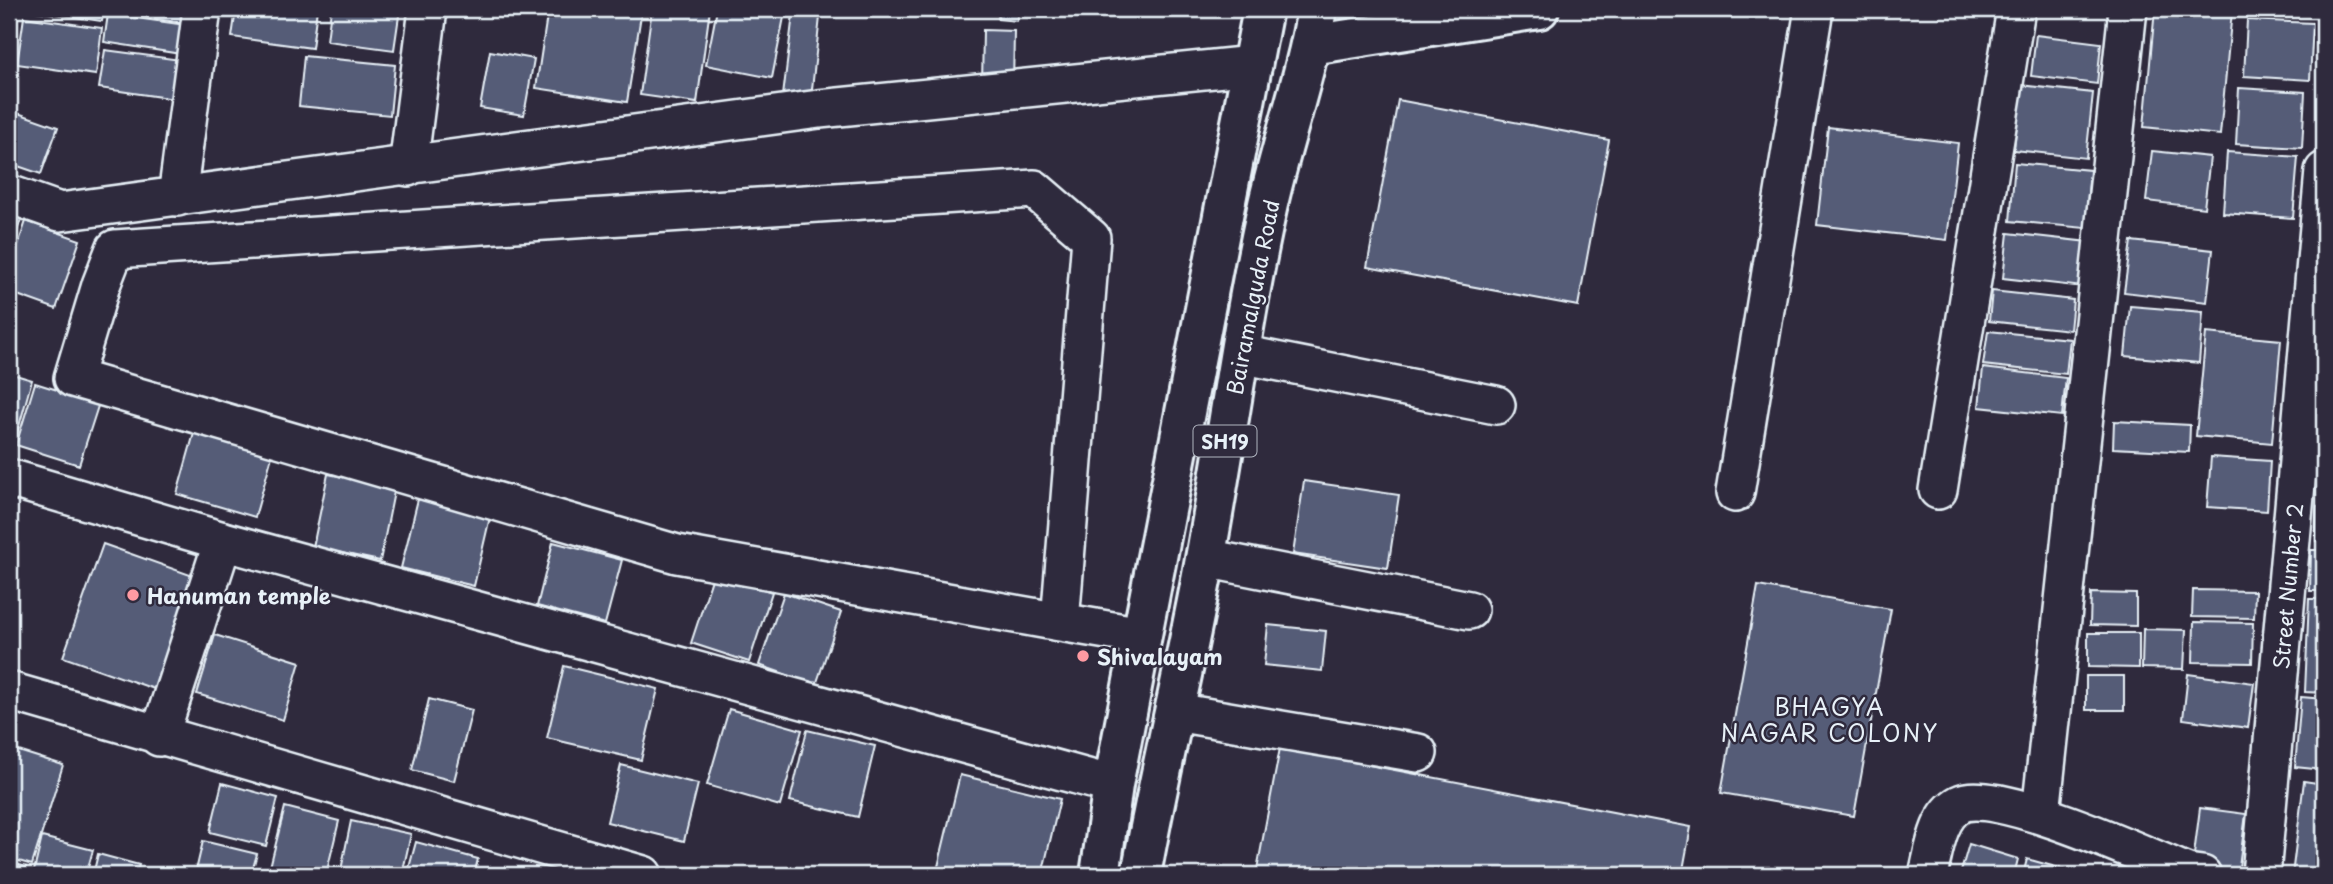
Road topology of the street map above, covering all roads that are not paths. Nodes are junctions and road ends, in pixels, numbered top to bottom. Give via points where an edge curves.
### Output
1 (202, 9) edge
2 (428, 9) edge
3 (1263, 9) edge
4 (1539, 9) edge
5 (1814, 9) edge
6 (2016, 9) edge
7 (2128, 9) edge
8 (1314, 27) edge
9 (1253, 65) junction
10 (408, 167) junction
11 (2324, 171) edge
12 (9, 194) edge
13 (177, 197) junction
14 (1240, 354) junction
15 (1496, 405) dead end
16 (9, 478) edge
17 (1938, 490) dead end
18 (1735, 494) dead end
19 (223, 541) junction
20 (1203, 570) junction
21 (1155, 573) junction
22 (1469, 610) dead end
23 (1060, 622) junction
24 (1142, 636) junction
25 (9, 691) edge
26 (1175, 712) junction
27 (159, 737) junction
28 (1418, 753) dead end
29 (1113, 785) junction
30 (2041, 813) junction
31 (643, 875) edge
32 (1100, 875) edge
33 (1141, 875) edge
34 (1928, 875) edge
35 (2202, 875) edge
36 (2261, 875) edge

1 - 13 street
2 - 10 street
3 - 9 main road, Bairamalguda Road / SH19
4 - 8 main road
5 - 18 street
6 - 17 street
7 - 30 street
8 - 14 main road, Bairamalguda Road / SH19 via 1268,204
9 - 10 street via 819,109
9 - 21 main road, Bairamalguda Road / SH19
10 - 13 street
11 - 36 street, Street Number 2
12 - 13 street via 60,212
14 - 15 street
14 - 20 main road, Bairamalguda Road / SH19
16 - 19 street
19 - 27 street
19 - 29 street
20 - 21 main road
20 - 22 street
20 - 26 main road, Bairamalguda Road / SH19
21 - 24 main road, Bairamalguda Road / SH19
23 - 23 street via 1091,238 1034,190 115,249 73,378 677,554
23 - 24 street
24 - 29 main road, Bairamalguda Road / SH19
25 - 27 street
26 - 28 street
26 - 33 main road, Bairamalguda Road / SH19
27 - 31 street
29 - 32 main road, Bairamalguda Road / SH19
30 - 34 street via 1976,801 1960,803 1944,818
30 - 35 street via 2187,873

